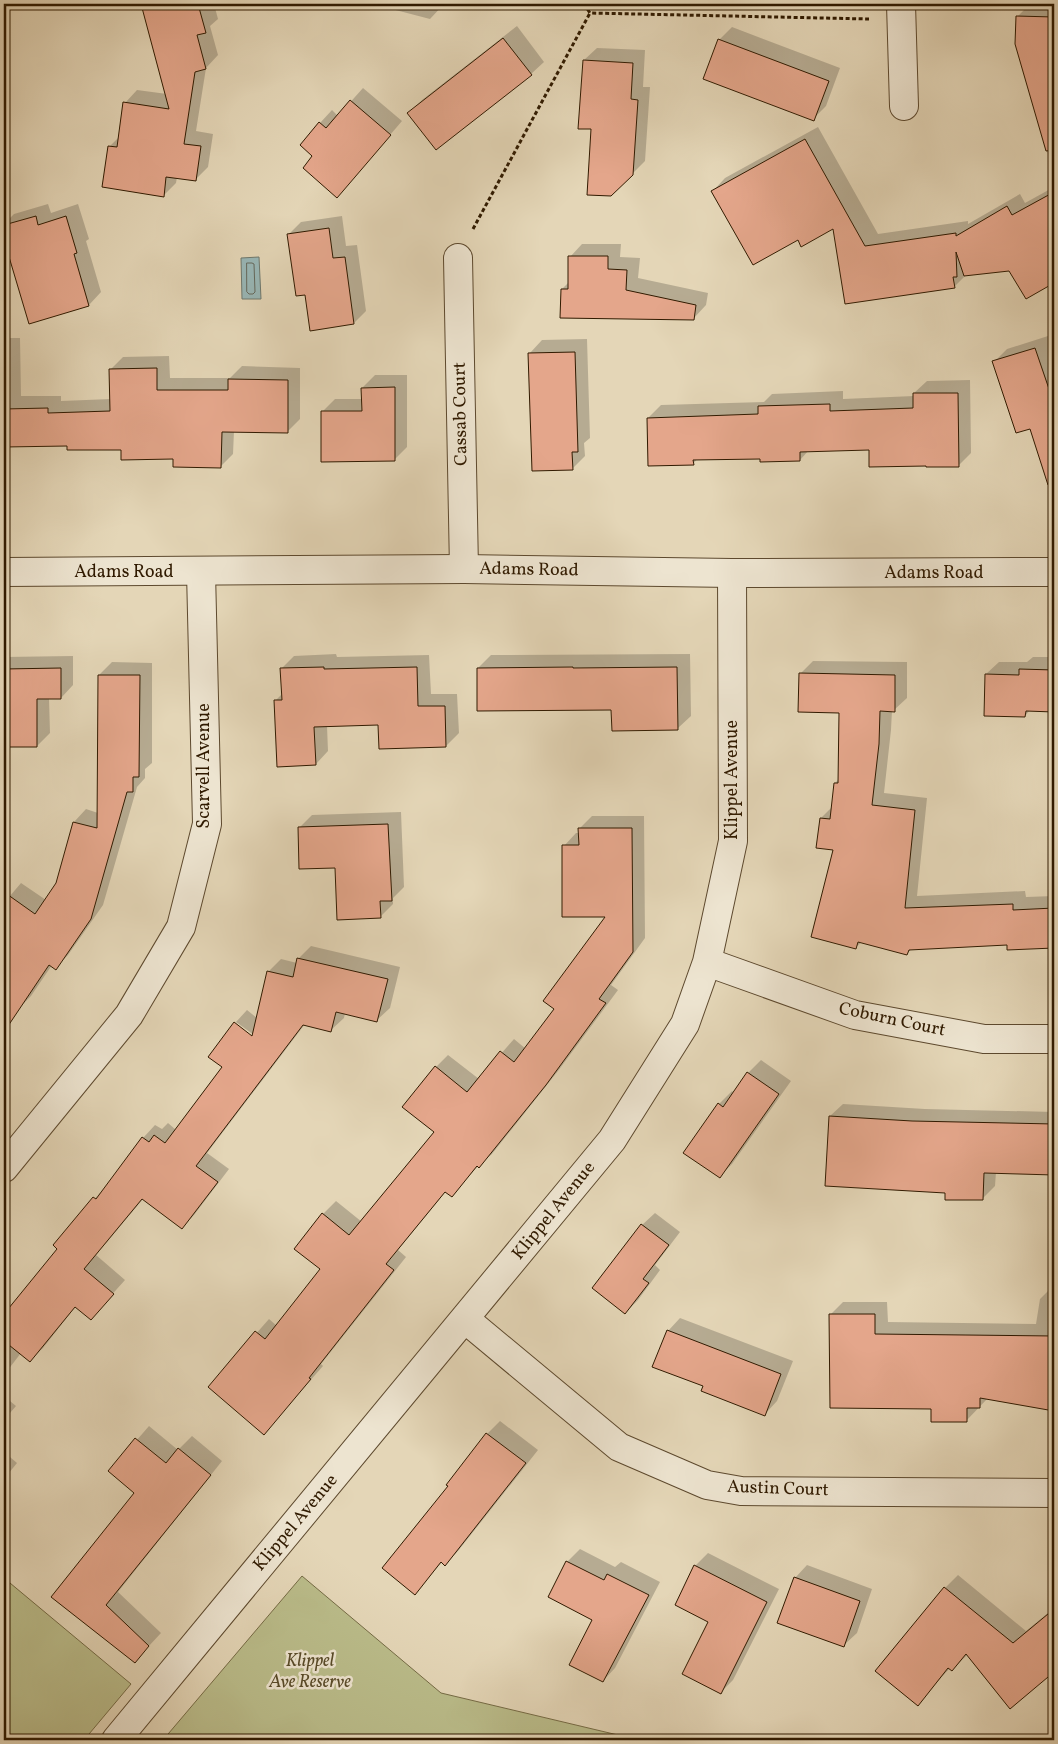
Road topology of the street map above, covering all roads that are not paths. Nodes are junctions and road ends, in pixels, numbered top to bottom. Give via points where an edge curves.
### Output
1 (902, 12) edge
2 (904, 106) dead end
3 (458, 258) road end
4 (464, 569) junction
5 (4, 572) edge
6 (201, 572) junction
7 (1054, 572) edge
8 (732, 573) junction
9 (707, 962) junction
10 (1054, 1039) edge
11 (4, 1168) edge
12 (466, 1319) junction
13 (1054, 1493) edge
14 (116, 1740) edge

1 - 2 street
3 - 4 street, Cassab Court
4 - 6 street, Adams Road
4 - 8 street, Adams Road
5 - 6 street, Adams Road
6 - 11 street, Scarvell Avenue via 207,824 181,927 129,1015
7 - 8 street, Adams Road
8 - 9 street, Klippel Avenue via 733,841
9 - 10 street, Coburn Court via 854,1015 984,1039
9 - 12 street, Klippel Avenue via 685,1024 612,1140
12 - 13 street, Austin Court via 619,1447 707,1485 741,1491
12 - 14 street, Klippel Avenue

